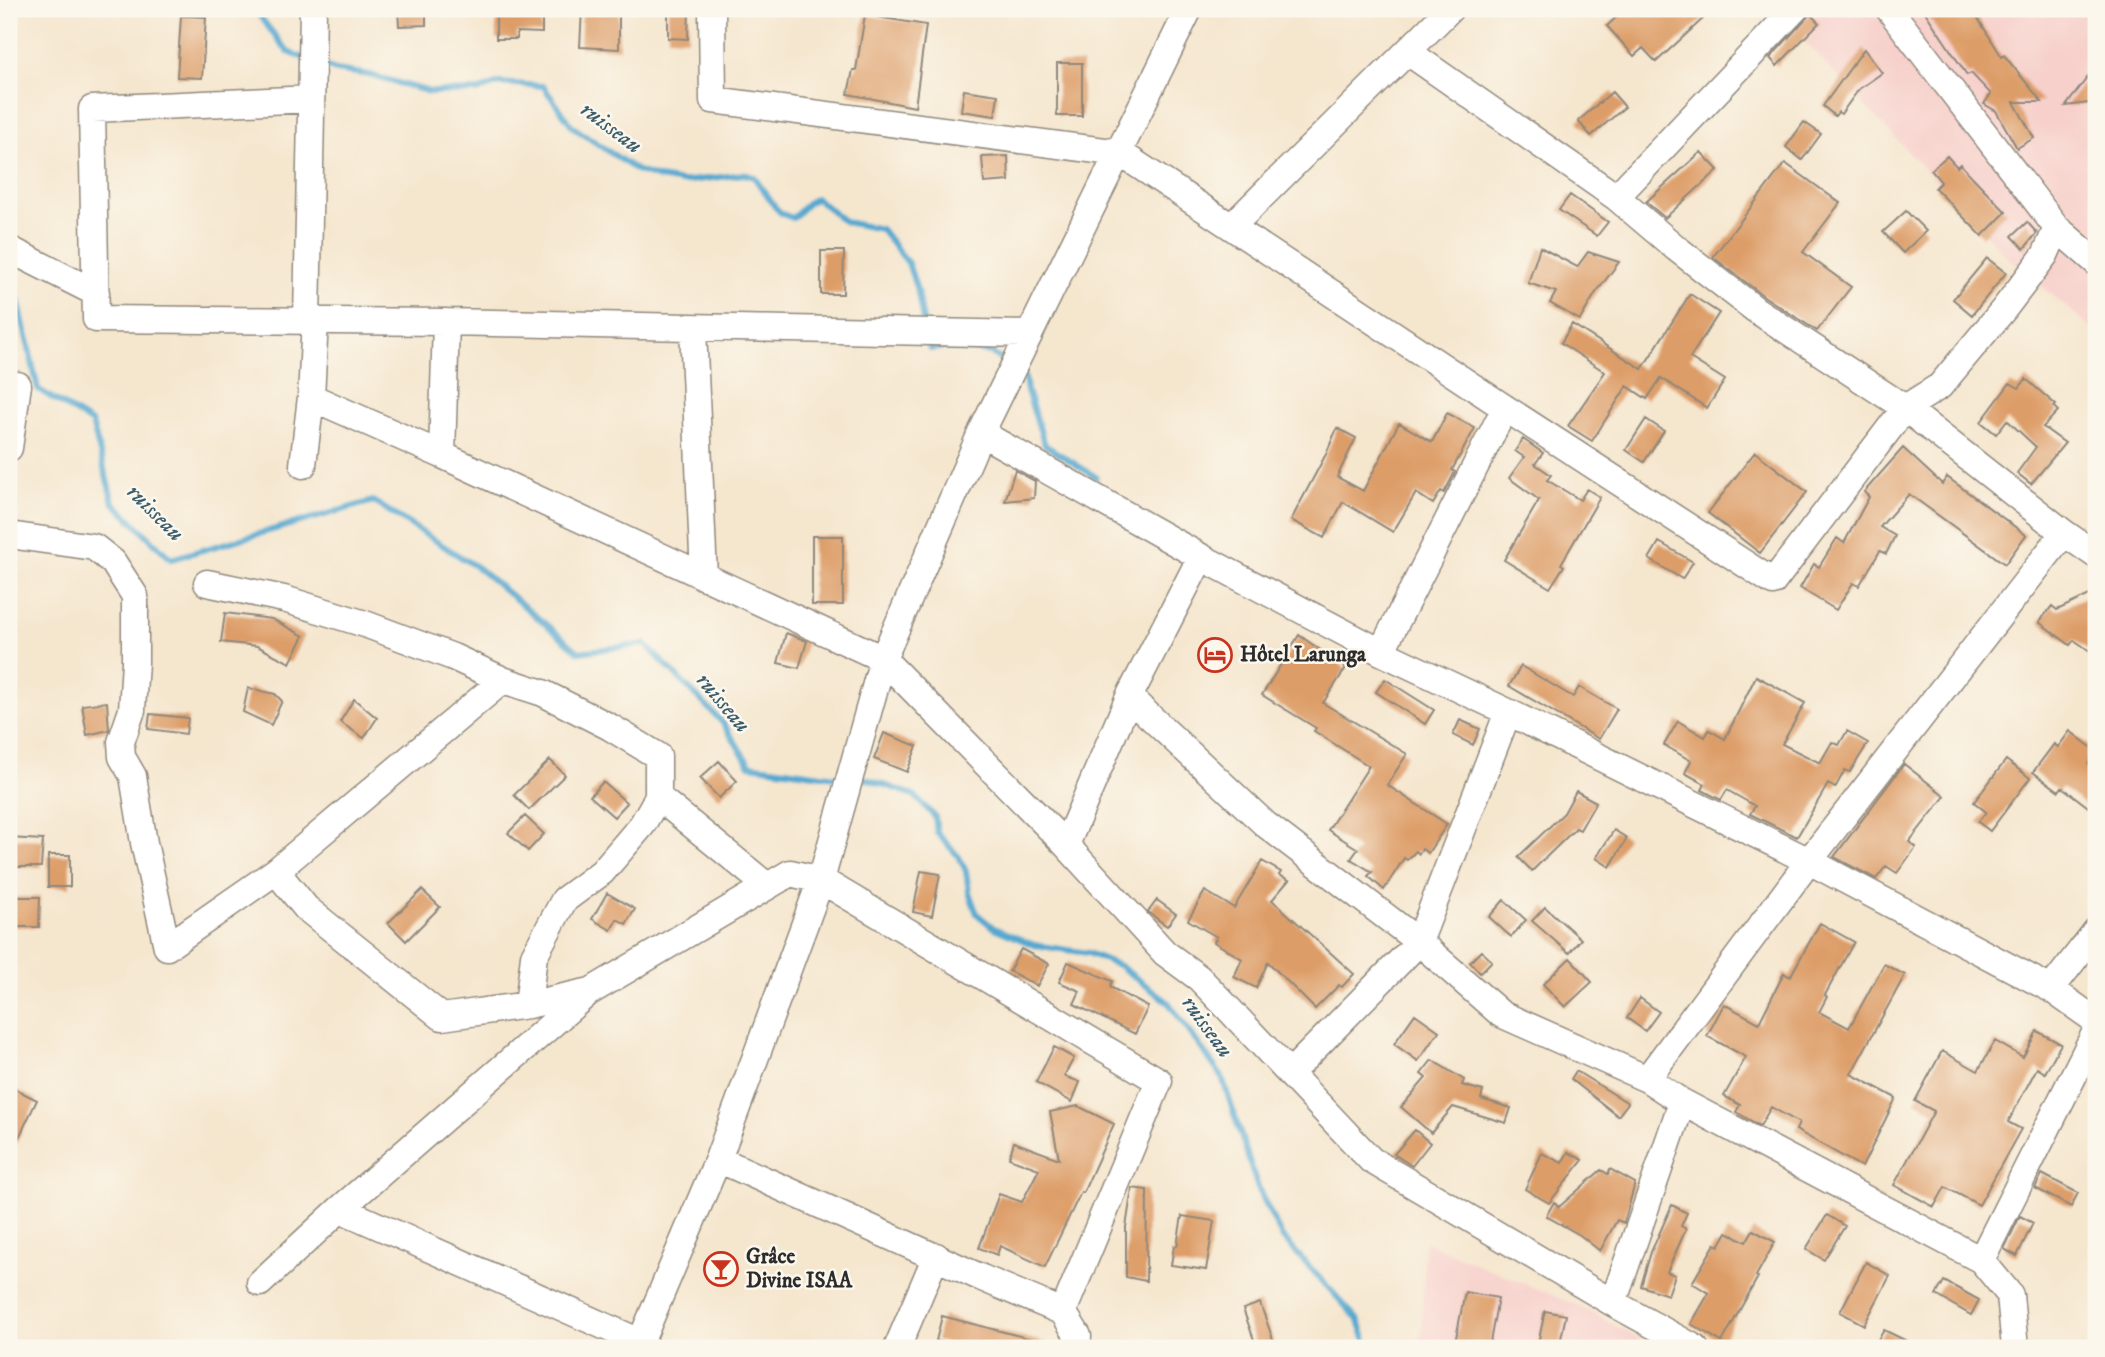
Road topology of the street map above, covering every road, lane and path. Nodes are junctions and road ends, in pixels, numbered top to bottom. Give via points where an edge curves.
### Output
1 (313, 9) edge
2 (712, 9) edge
3 (1189, 9) edge
4 (1451, 9) edge
5 (1795, 9) edge
6 (1889, 9) edge
7 (1408, 52) junction
8 (311, 99) junction
9 (1120, 153) junction
10 (1616, 197) junction
11 (1232, 226) junction
12 (2057, 228) junction
13 (14, 252) edge
14 (2096, 262) edge
15 (96, 293) junction
16 (311, 321) junction
17 (446, 322) junction
18 (693, 328) junction
19 (1029, 334) junction
20 (18, 385) dead end
21 (311, 397) junction
22 (1505, 408) junction
23 (1905, 408) junction
24 (981, 433) junction
25 (9, 448) edge
26 (442, 455) junction
27 (303, 465) dead end
28 (2064, 533) junction
29 (9, 535) edge
30 (2096, 555) edge
31 (1202, 557) junction
32 (704, 577) junction
33 (207, 583) dead end
34 (1381, 652) junction
35 (883, 659) junction
36 (503, 680) junction
37 (1129, 697) junction
38 (1508, 712) junction
39 (658, 797) junction
40 (1066, 845) junction
41 (1809, 861) junction
42 (276, 871) junction
43 (821, 880) junction
44 (767, 886) junction
45 (2096, 931) edge
46 (1419, 942) junction
47 (2051, 989) junction
48 (591, 991) junction
49 (528, 1005) junction
50 (2096, 1021) edge
51 (2096, 1031) edge
52 (1290, 1073) junction
53 (1647, 1079) junction
54 (1682, 1102) junction
55 (718, 1159) junction
56 (340, 1209) junction
57 (936, 1256) junction
58 (1981, 1260) junction
59 (260, 1283) dead end
60 (1613, 1303) junction
61 (1063, 1312) junction
62 (639, 1345) edge
63 (897, 1348) edge
64 (1077, 1348) edge
65 (1695, 1348) edge
66 (2015, 1348) edge

1 - 8 street
2 - 9 street via 713,100
3 - 9 street
4 - 7 street
5 - 10 street
6 - 12 street
7 - 10 street
7 - 11 street
8 - 15 street via 92,109
8 - 16 street
9 - 11 street
9 - 19 street
10 - 23 street via 1756,310
11 - 22 street
12 - 14 street
12 - 23 street via 2045,255 1940,386
13 - 15 street
15 - 16 street via 96,319
16 - 17 street
16 - 21 street
17 - 18 street
17 - 26 street
18 - 19 street
18 - 32 street
19 - 24 street
20 - 25 street
21 - 26 street
21 - 27 street
22 - 23 street via 1773,582
22 - 34 street
23 - 28 street
24 - 31 street
24 - 35 street
26 - 32 street
28 - 30 street
28 - 41 street
29 - 42 street via 94,547 113,562 135,596 132,710 121,750 134,776 167,947
31 - 34 street
31 - 37 street
32 - 35 street
33 - 36 street via 284,599 365,624
34 - 38 street
35 - 40 street
35 - 43 street
36 - 39 street via 543,693 658,756
36 - 42 street
37 - 40 street
37 - 46 street via 1265,824
38 - 41 street
38 - 46 street
39 - 44 street
39 - 49 street via 642,825 602,872 564,901 534,956
40 - 52 street via 1165,953 1199,978
41 - 47 street
41 - 53 street
42 - 49 street via 306,908 442,1017
43 - 44 street via 790,873
43 - 55 street
43 - 61 street via 1159,1081
44 - 48 street
45 - 47 street
46 - 52 street
46 - 53 street via 1501,1014
47 - 50 street
48 - 49 street
48 - 56 street
51 - 58 street
52 - 60 street via 1371,1160
53 - 54 street
54 - 58 street
54 - 60 street
55 - 57 street
55 - 62 street
56 - 59 street
56 - 62 street
57 - 61 street
57 - 63 street
58 - 66 street via 2010,1295
60 - 65 street
61 - 64 street via 1078,1336

